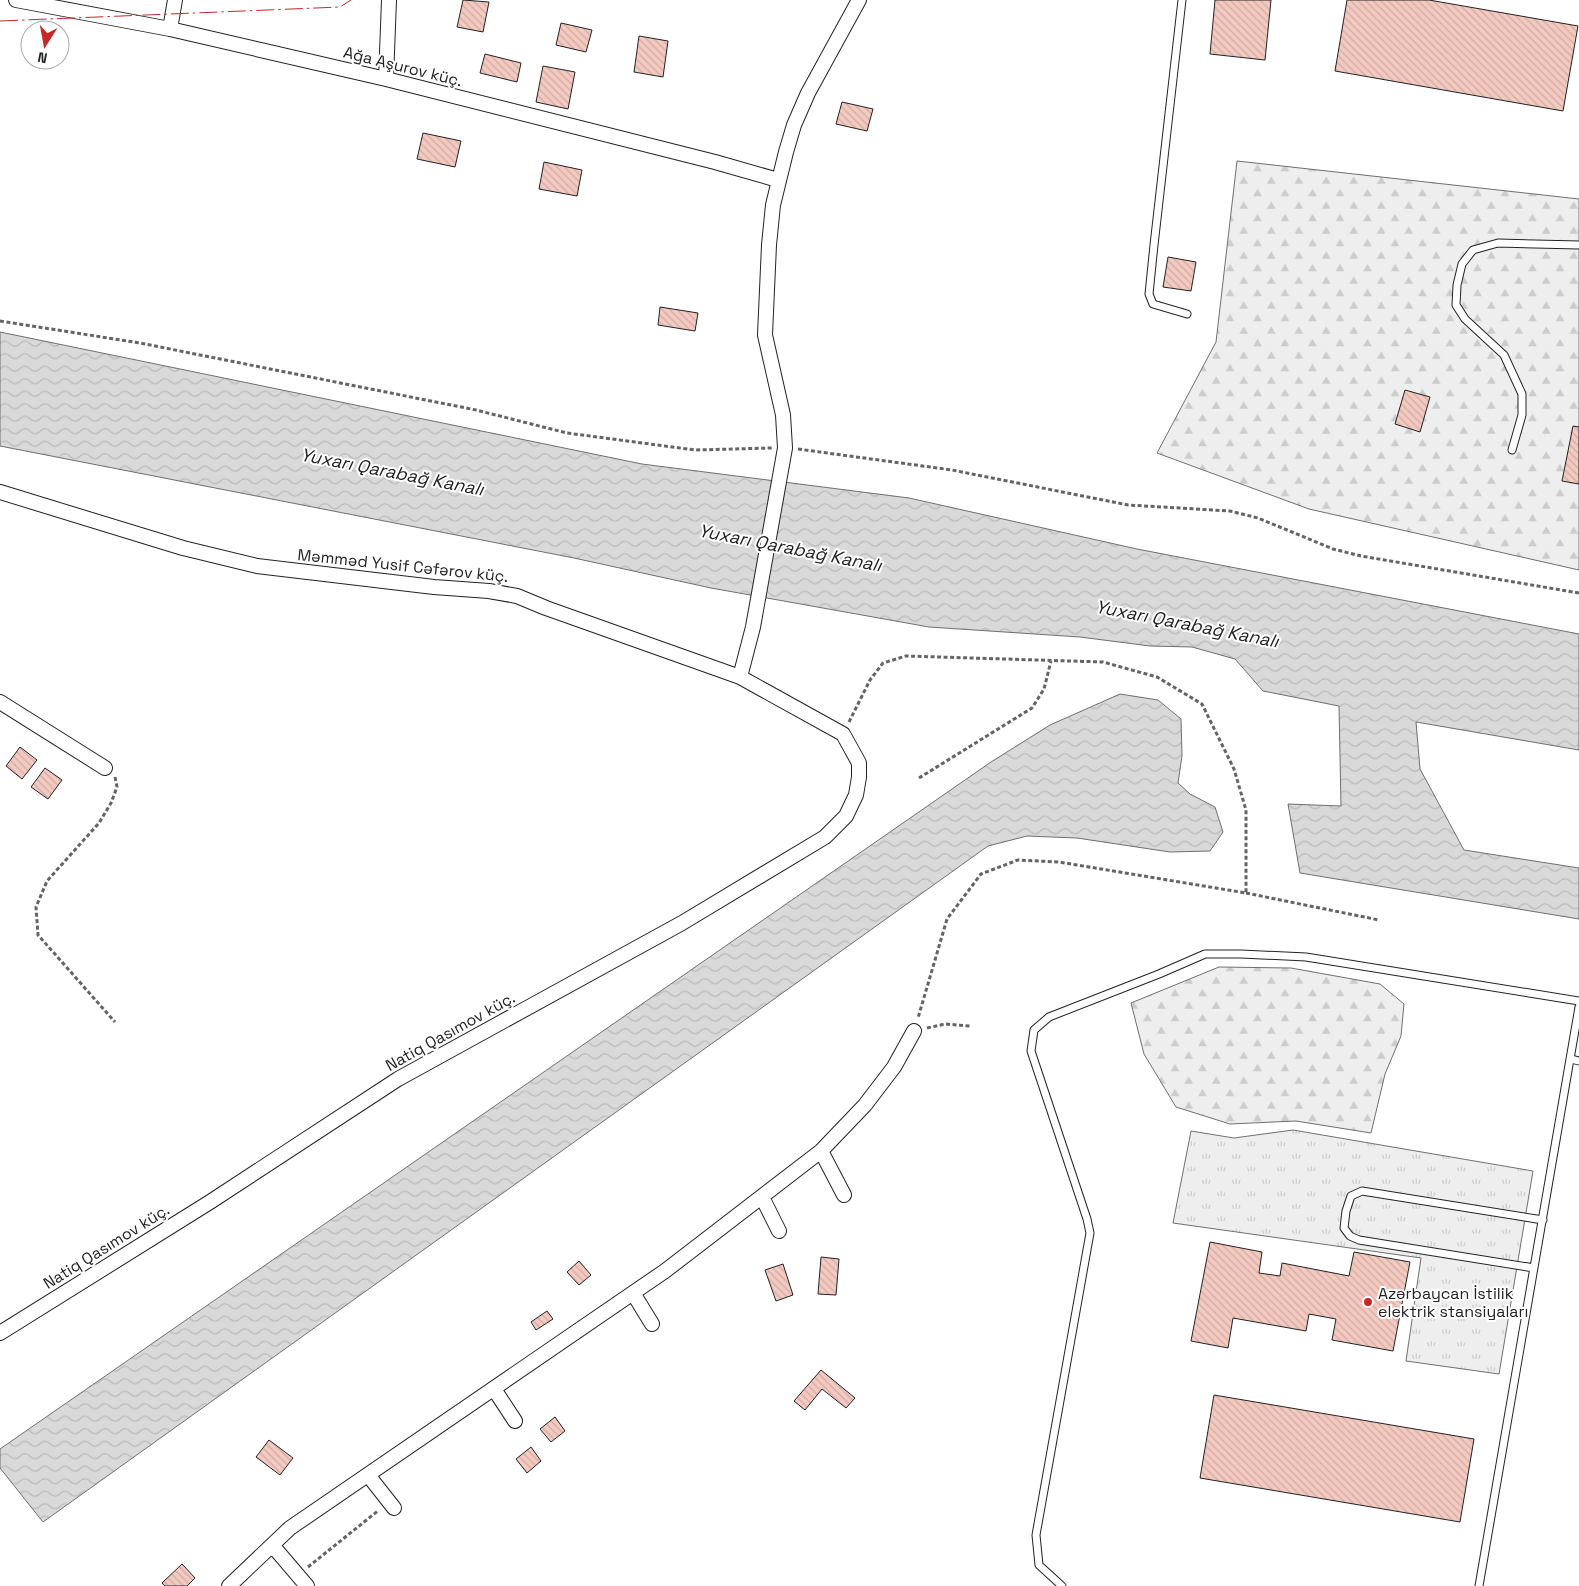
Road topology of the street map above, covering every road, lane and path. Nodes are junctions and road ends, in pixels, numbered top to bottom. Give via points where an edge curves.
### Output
1 (16, 0) edge
2 (174, 0) edge
3 (389, 0) edge
4 (859, 0) edge
5 (1182, 0) edge
6 (170, 29) junction
7 (386, 79) junction
8 (778, 180) junction
9 (1579, 245) edge
10 (1187, 314) dead end
11 (1512, 450) dead end
12 (0, 492) edge
13 (1051, 661) junction
14 (740, 677) junction
15 (0, 702) edge
16 (843, 734) junction
17 (106, 768) joint
18 (919, 778) dead end
19 (1246, 893) junction
20 (1379, 920) dead end
21 (1579, 1001) edge
22 (1579, 1007) edge
23 (116, 1022) dead end
24 (970, 1026) dead end
25 (914, 1031) junction
26 (1571, 1059) junction
27 (1579, 1061) edge
28 (821, 1151) junction
29 (762, 1196) junction
30 (844, 1196) dead end
31 (1543, 1220) junction
32 (779, 1231) dead end
33 (1534, 1268) junction
34 (632, 1293) junction
35 (652, 1324) dead end
36 (0, 1333) edge
37 (494, 1388) junction
38 (515, 1421) dead end
39 (368, 1475) junction
40 (387, 1509) joint
41 (272, 1545) junction
42 (297, 1575) junction
43 (229, 1586) edge
44 (307, 1586) edge
45 (1062, 1586) edge
46 (1479, 1586) edge

1 - 6 street, Ağa Aşurov küç.
2 - 6 street
3 - 7 street
4 - 8 street via 808,93 794,125
5 - 10 lane via 1149,294 1153,304
6 - 7 street, Ağa Aşurov küç.
7 - 8 street, Ağa Aşurov küç.
8 - 14 street via 769,245 765,335 785,427 785,448 753,627
9 - 11 lane via 1498,243 1473,250 1462,264 1456,305 1465,319 1504,355 1522,394 1522,415
12 - 14 street, Məmməd Yusif Cəfərov küç. via 232,561 517,596
13 - 16 path via 906,656 883,663 870,680
13 - 18 path via 1044,689 1032,708
13 - 19 path via 1103,662 1157,677 1202,704 1234,770 1246,810
14 - 16 street, Məmməd Yusif Cəfərov küç.
15 - 17 street
16 - 36 street, Natiq Qasımov küç. via 859,763 856,796 846,816 825,836 682,923 398,1079 210,1202
17 - 23 path via 116,778 117,787 111,802 99,823 47,882 36,907 38,935
19 - 20 path
19 - 25 path via 1059,862 1018,860 981,874 947,919
21 - 45 lane via 1306,957 1205,954 1049,1017 1034,1030 1031,1052 1090,1233 1036,1535 1039,1565
22 - 26 lane
24 - 25 path via 945,1024
25 - 28 street via 894,1068 877,1090
26 - 27 lane
26 - 31 lane
28 - 29 street
28 - 30 street
29 - 32 street
29 - 34 street via 666,1271
31 - 33 lane
31 - 33 lane via 1362,1191 1351,1196 1346,1211 1344,1228 1359,1240
33 - 46 lane
34 - 35 street
34 - 37 street
37 - 38 street
37 - 39 street
39 - 40 street
39 - 41 street via 290,1528
40 - 42 path
41 - 42 street
41 - 43 street
42 - 44 street

